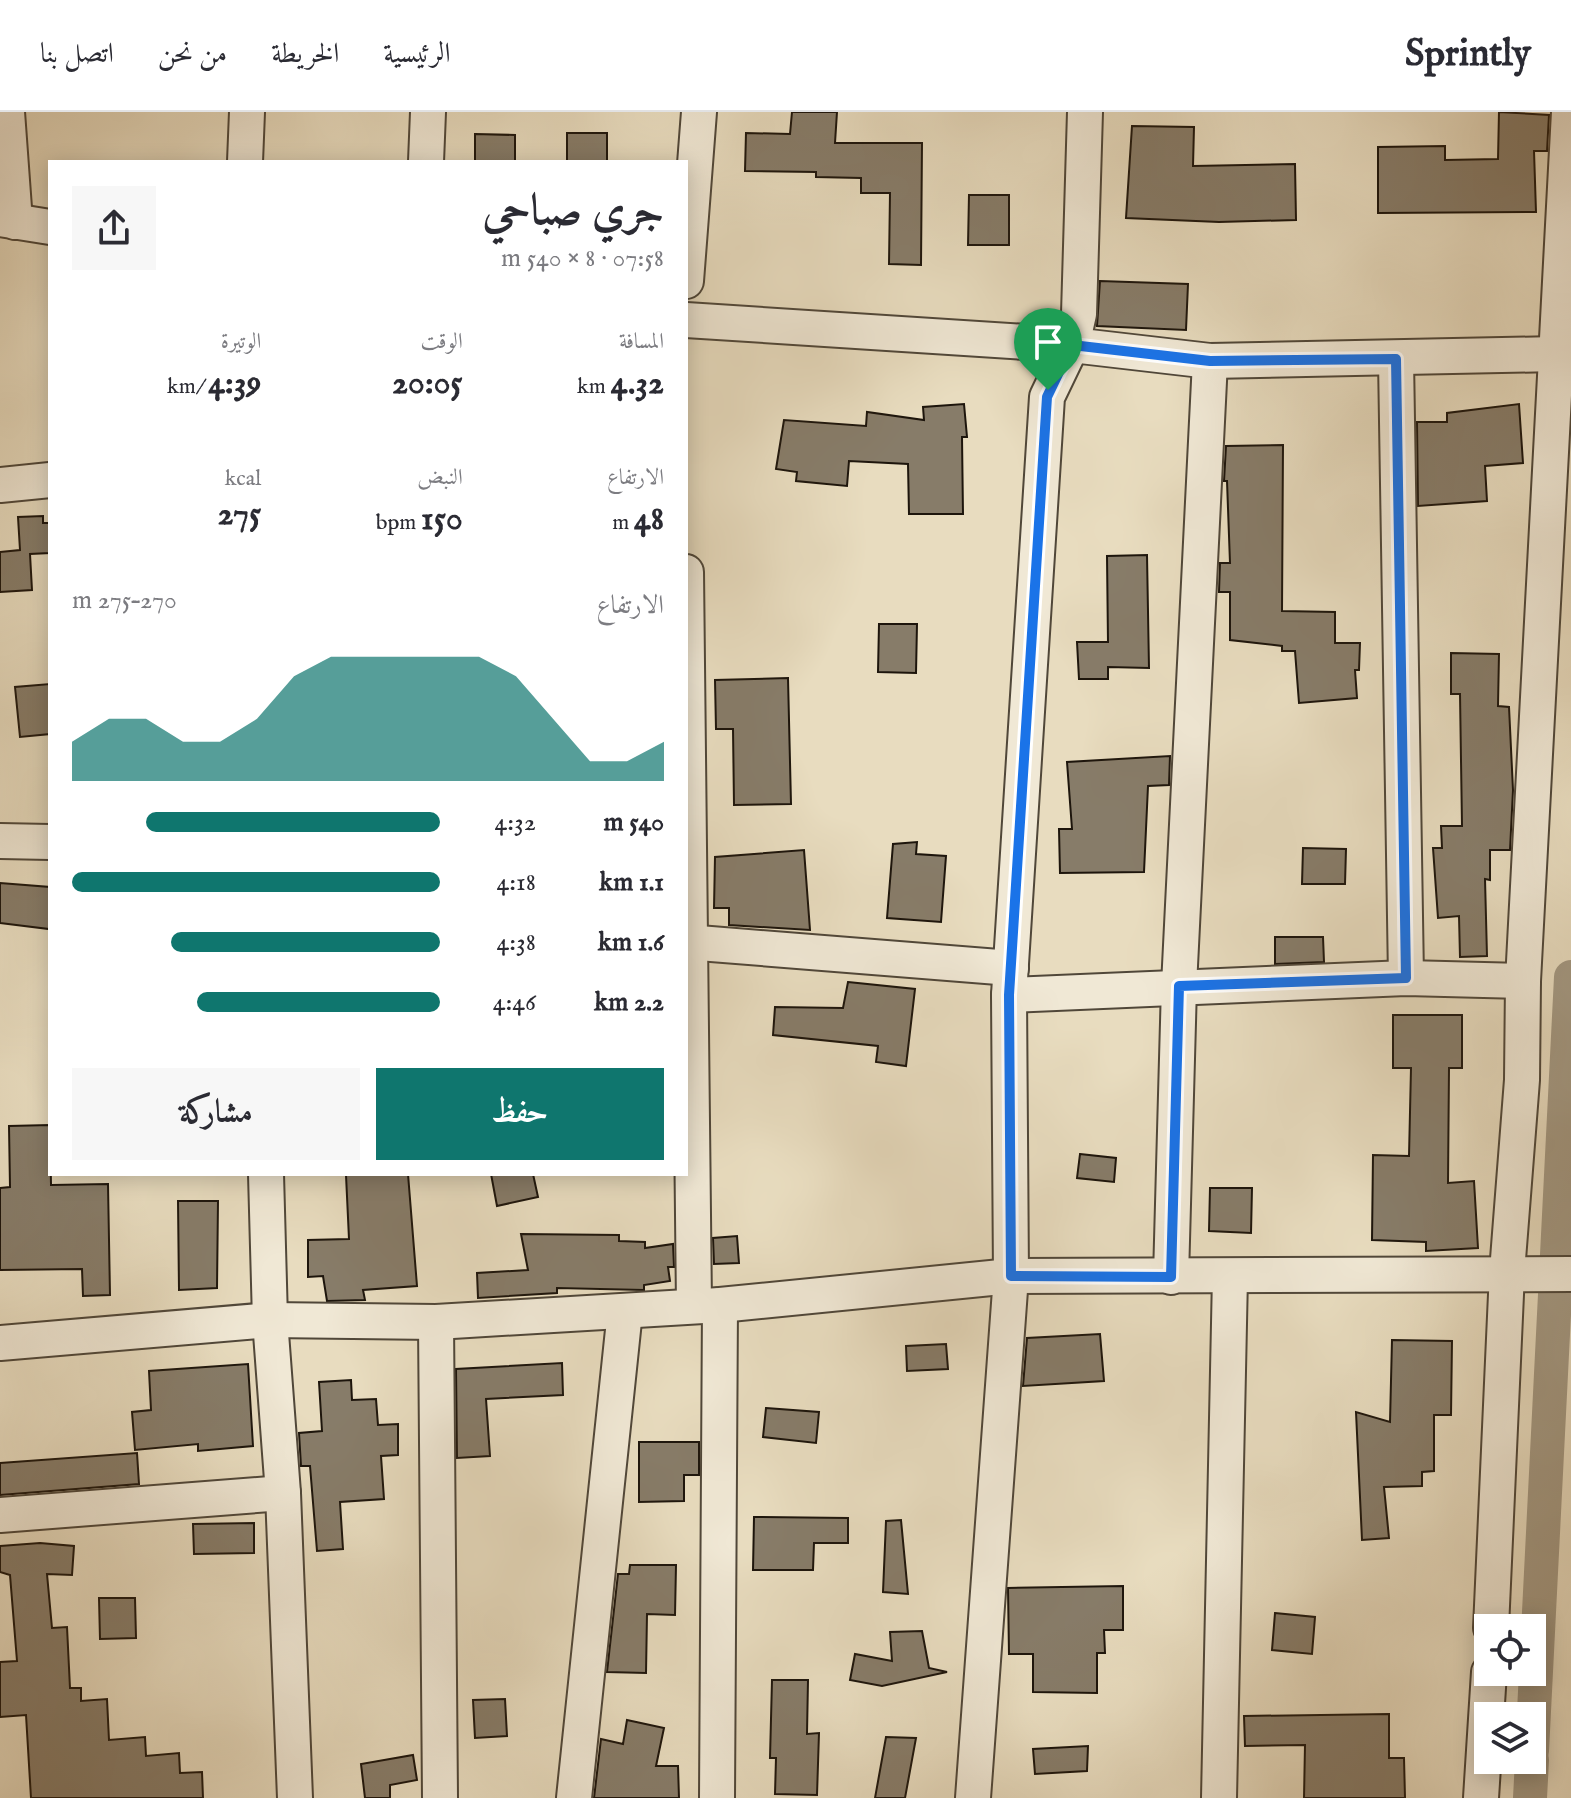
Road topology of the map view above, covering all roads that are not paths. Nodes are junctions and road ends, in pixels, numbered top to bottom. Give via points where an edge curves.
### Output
1 (7, 112) edge
2 (247, 112) edge
3 (428, 112) edge
4 (699, 112) edge
5 (1085, 112) edge
6 (1569, 112) edge
7 (245, 160) edge
8 (426, 160) edge
9 (7, 220) edge
10 (48, 227) edge
11 (688, 255) edge
12 (688, 320) edge
13 (1072, 345) junction
14 (1556, 354) junction
15 (1396, 359) junction
16 (1210, 361) junction
17 (48, 480) edge
18 (0, 485) edge
19 (0, 841) edge
20 (48, 842) edge
21 (688, 942) edge
22 (1406, 978) junction
23 (1010, 981) junction
24 (1523, 981) junction
25 (1179, 986) junction
26 (266, 1176) edge
27 (1515, 1272) junction
28 (1571, 1274) edge
29 (1011, 1276) junction
30 (1230, 1276) junction
31 (1171, 1277) junction
32 (707, 1305) junction
33 (625, 1311) junction
34 (270, 1320) junction
35 (436, 1322) junction
36 (0, 1343) edge
37 (283, 1493) junction
38 (0, 1515) edge
39 (1492, 1614) edge
40 (1488, 1686) edge
41 (295, 1798) edge
42 (440, 1798) edge
43 (574, 1798) edge
44 (717, 1798) edge
45 (973, 1798) edge
46 (1219, 1798) edge
47 (1481, 1798) edge

1 - 9 street
2 - 7 street
3 - 8 street
4 - 11 street
5 - 13 street via 1081,293
6 - 14 street
9 - 10 street
12 - 13 street
13 - 16 street
13 - 23 street via 1047,397
14 - 15 street
14 - 24 street
15 - 16 street
15 - 22 street
16 - 25 street
17 - 18 street
19 - 20 street
21 - 23 street
21 - 32 street
22 - 24 street
22 - 25 street
23 - 25 street
23 - 29 street
24 - 27 street
25 - 31 street
26 - 34 street
27 - 28 street
27 - 30 street
27 - 39 street
29 - 31 street
29 - 32 street
29 - 45 street
30 - 31 street
30 - 46 street
32 - 33 street
32 - 44 street
33 - 35 street
33 - 43 street
34 - 35 street
34 - 36 street
34 - 37 street
35 - 42 street
37 - 38 street
37 - 41 street
40 - 47 street

